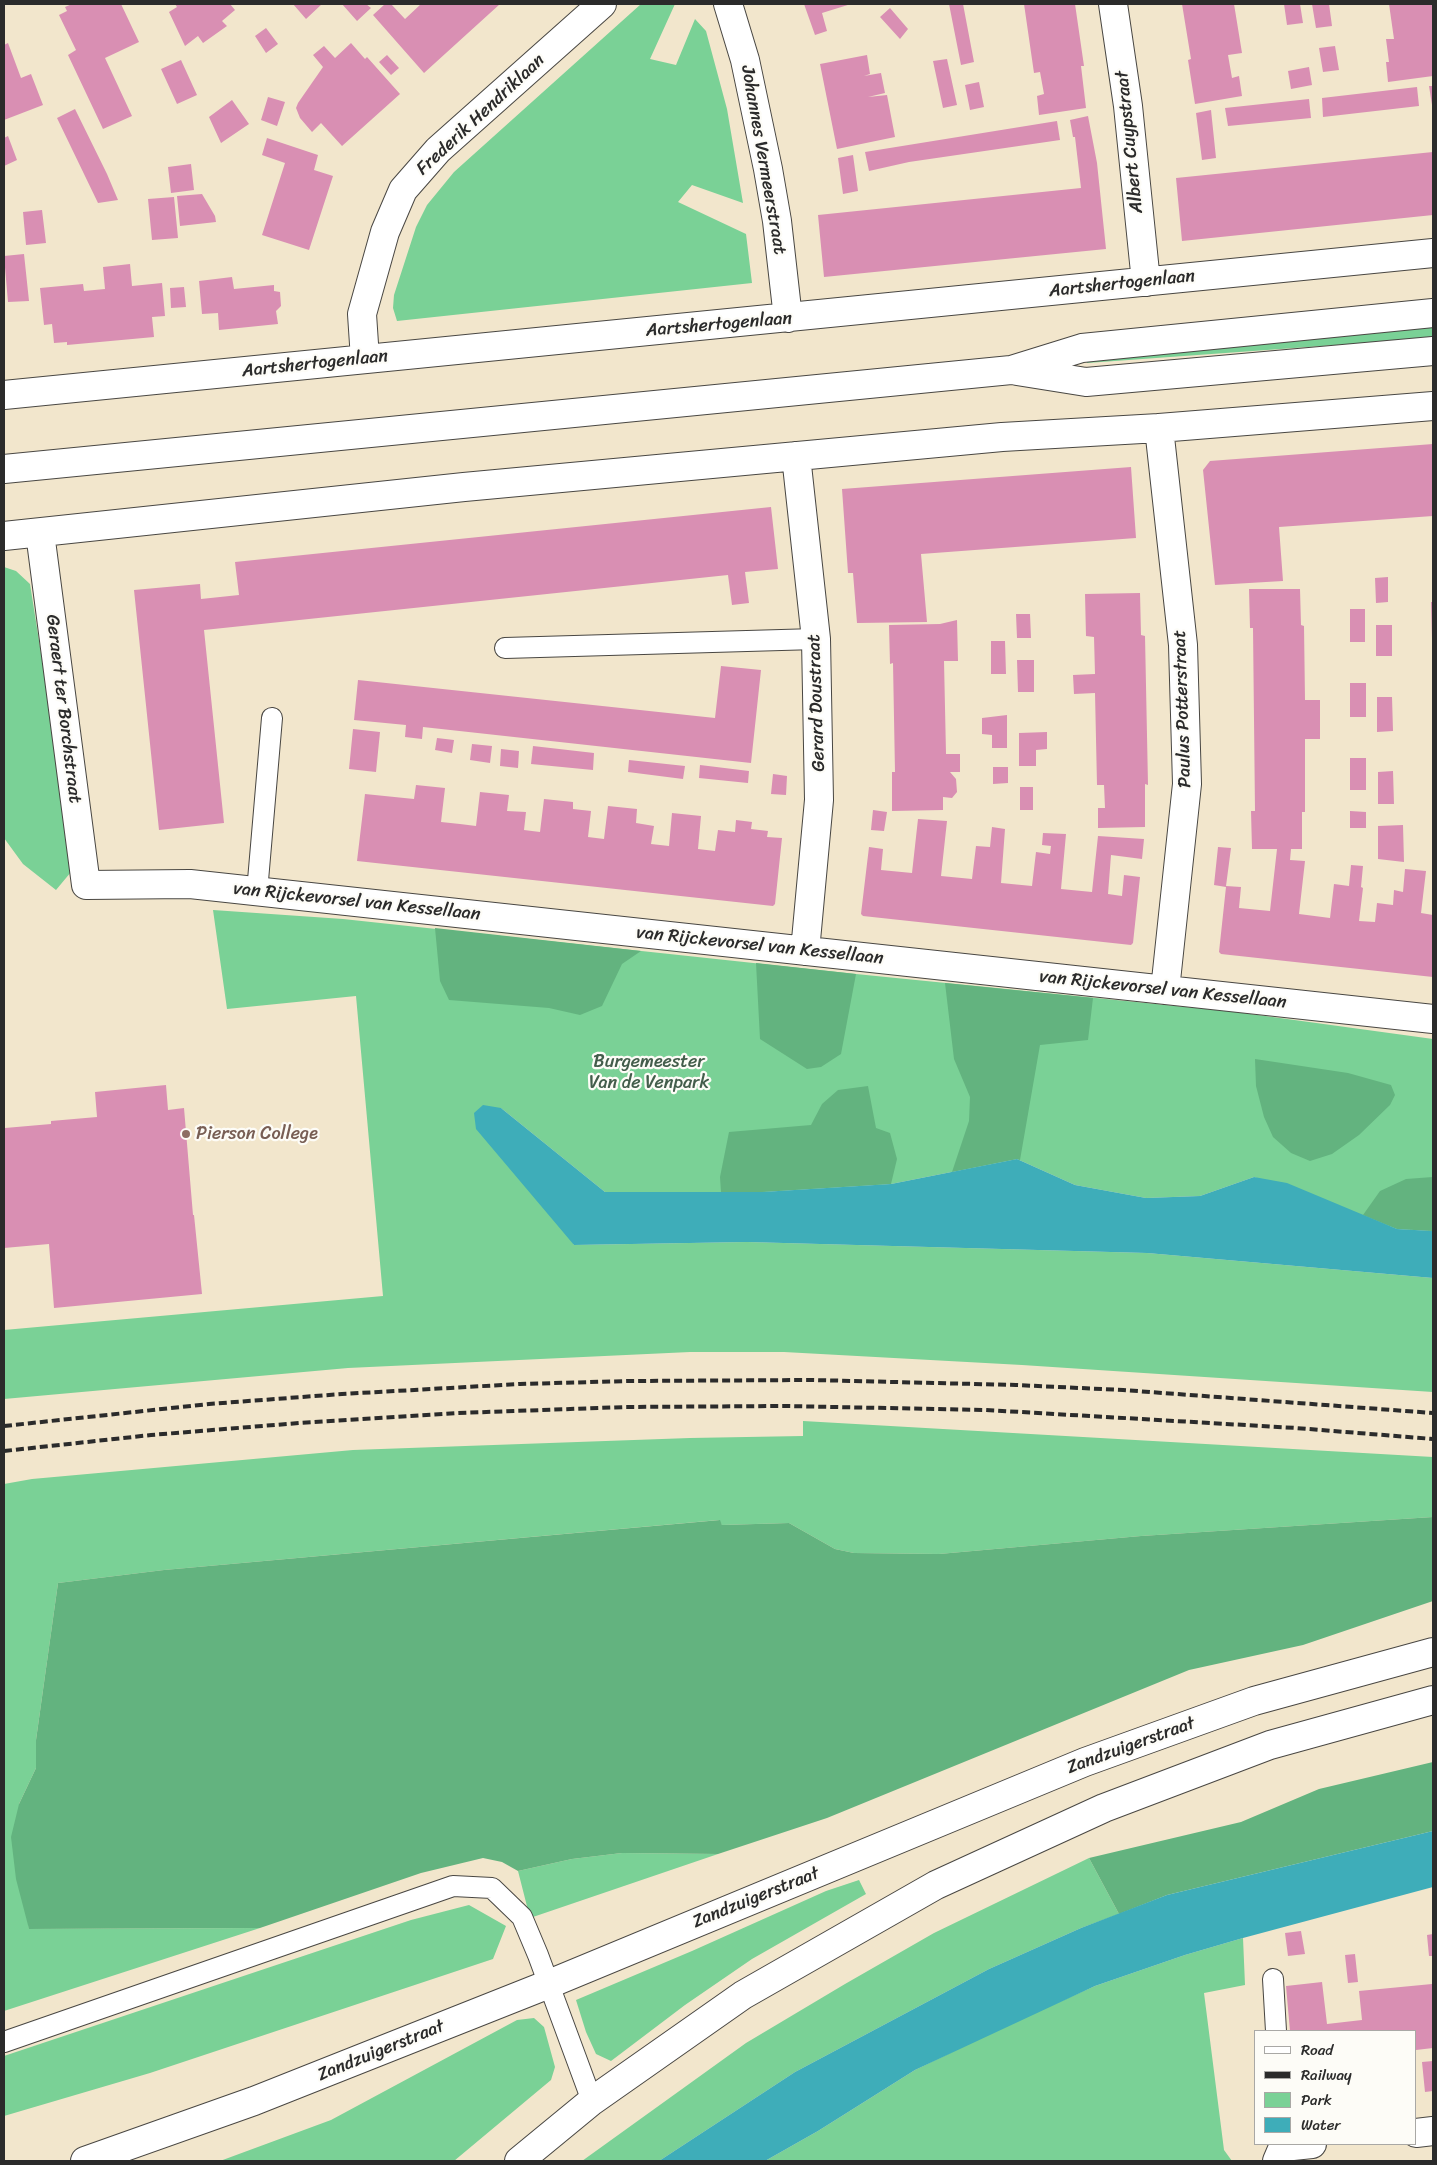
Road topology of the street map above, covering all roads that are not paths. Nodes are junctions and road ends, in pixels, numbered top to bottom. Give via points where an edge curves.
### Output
1 (602, 4) edge
2 (728, 4) edge
3 (1113, 4) edge
4 (1433, 253) edge
5 (1146, 282) junction
6 (1433, 313) edge
7 (788, 318) junction
8 (1433, 351) edge
9 (365, 359) junction
10 (1011, 370) junction
11 (4, 395) edge
12 (1433, 406) edge
13 (1159, 428) junction
14 (796, 456) junction
15 (4, 469) edge
16 (40, 533) junction
17 (4, 536) edge
18 (816, 639) junction
19 (505, 648) dead end
20 (272, 718) dead end
21 (86, 885) joint
22 (257, 892) junction
23 (805, 951) junction
24 (1165, 990) junction
25 (1433, 1019) edge
26 (1433, 1652) edge
27 (1433, 1700) edge
28 (1273, 1980) dead end
29 (548, 1984) junction
30 (1276, 2030) edge
31 (4, 2042) edge
32 (592, 2101) junction
33 (1433, 2131) edge
34 (1417, 2133) edge
35 (1308, 2145) edge
36 (1281, 2151) edge
37 (85, 2161) edge
38 (519, 2161) edge

1 - 9 street, Frederik Hendriklaan via 438,150 403,190 385,232 362,314
2 - 7 street, Johannes Vermeerstraat via 745,60 768,169
3 - 5 street, Albert Cuypstraat via 1128,106
4 - 5 street, Aartshertogenlaan
5 - 7 street, Aartshertogenlaan
6 - 10 street via 1082,348
7 - 9 street, Aartshertogenlaan
8 - 10 street via 1086,382
9 - 11 street, Aartshertogenlaan
10 - 15 street
12 - 13 street
13 - 14 street via 1002,437
13 - 24 street, Paulus Potterstraat via 1182,645 1187,784
14 - 16 street via 464,487
14 - 18 street, Gerard Doustraat
16 - 17 street
16 - 21 street, Geraert ter Borchstraat
18 - 19 lane
18 - 23 street, Gerard Doustraat via 819,800
20 - 22 lane
21 - 22 street, van Rijckevorsel van Kessellaan via 190,884
22 - 23 street, van Rijckevorsel van Kessellaan
23 - 24 street, van Rijckevorsel van Kessellaan
24 - 25 street, van Rijckevorsel van Kessellaan
26 - 29 street, Zandzuigerstraat via 1254,1701 1085,1762
27 - 32 street via 1260,1748 1104,1808 936,1885 743,1995
28 - 30 lane
29 - 31 lane via 522,1917 492,1888 453,1886
29 - 32 lane
29 - 37 street, Zandzuigerstraat via 254,2101
32 - 38 street
33 - 34 street
35 - 36 street

